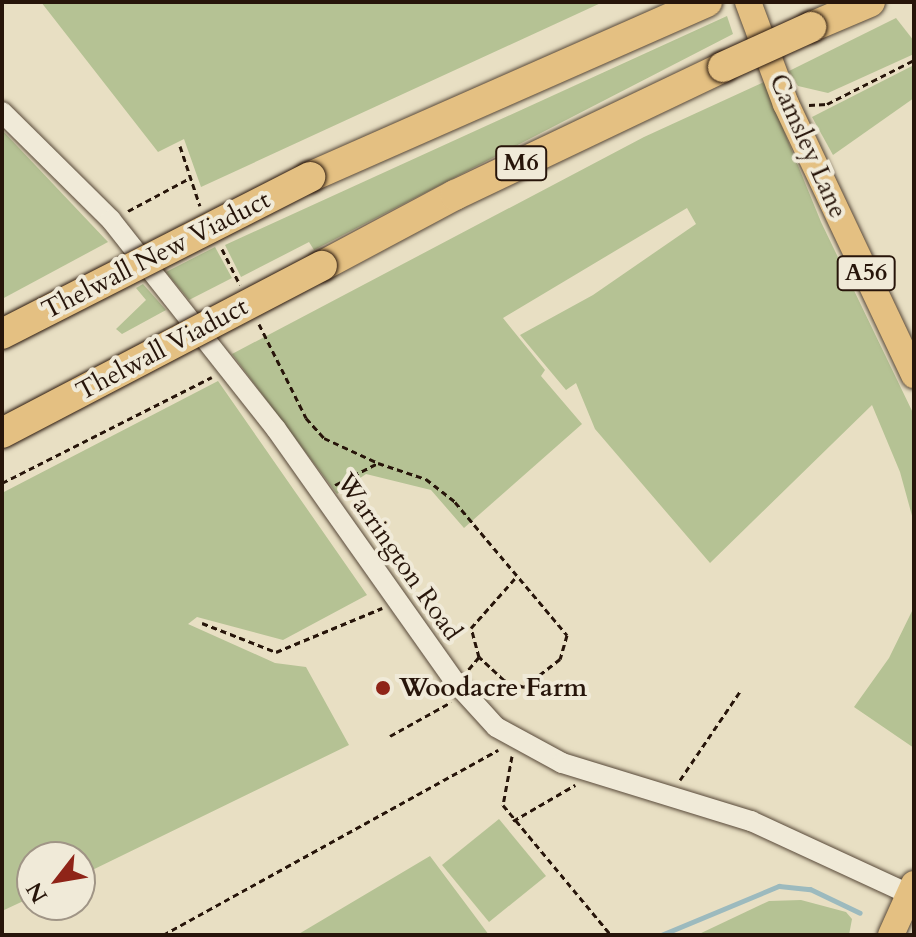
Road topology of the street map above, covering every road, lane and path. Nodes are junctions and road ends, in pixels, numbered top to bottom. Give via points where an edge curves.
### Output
1 (748, 2) edge
2 (870, 2) edge
3 (704, 3) edge
4 (914, 60) edge
5 (800, 102) dead end
6 (2, 112) edge
7 (188, 179) dead end
8 (111, 220) junction
9 (2, 334) edge
10 (230, 368) junction
11 (914, 375) edge
12 (2, 433) edge
13 (2, 483) edge
14 (321, 492) junction
15 (517, 576) junction
16 (400, 600) junction
17 (202, 623) dead end
18 (479, 657) junction
19 (460, 689) junction
20 (741, 690) dead end
21 (390, 736) dead end
22 (515, 740) junction
23 (591, 773) junction
24 (674, 799) junction
25 (512, 820) junction
26 (912, 889) edge
27 (163, 935) edge
28 (611, 935) edge
29 (891, 935) edge

1 - 11 main road, Camsley Lane / A56 via 786,104
2 - 12 highway, Thelwall Viaduct / M6, bridge via 455,195
3 - 9 highway, Thelwall New Viaduct, bridge via 310,177
4 - 5 path via 827,104
6 - 8 street, Warrington Road
7 - 8 path
8 - 10 street, Warrington Road
10 - 13 path
10 - 14 street, Warrington Road
14 - 15 path via 378,463 426,479 455,502
14 - 16 street, Warrington Road
15 - 18 path via 471,628
15 - 18 path via 567,635 560,659 524,687 504,680
16 - 17 path via 276,652
16 - 19 street, Warrington Road
18 - 19 path
19 - 21 path
19 - 22 street, Warrington Road
20 - 24 path via 680,780
22 - 23 street, Warrington Road
22 - 25 path via 503,805
22 - 27 path
23 - 24 street, Warrington Road
23 - 25 path
24 - 26 street, Warrington Road via 751,821
25 - 28 path
26 - 29 main road

